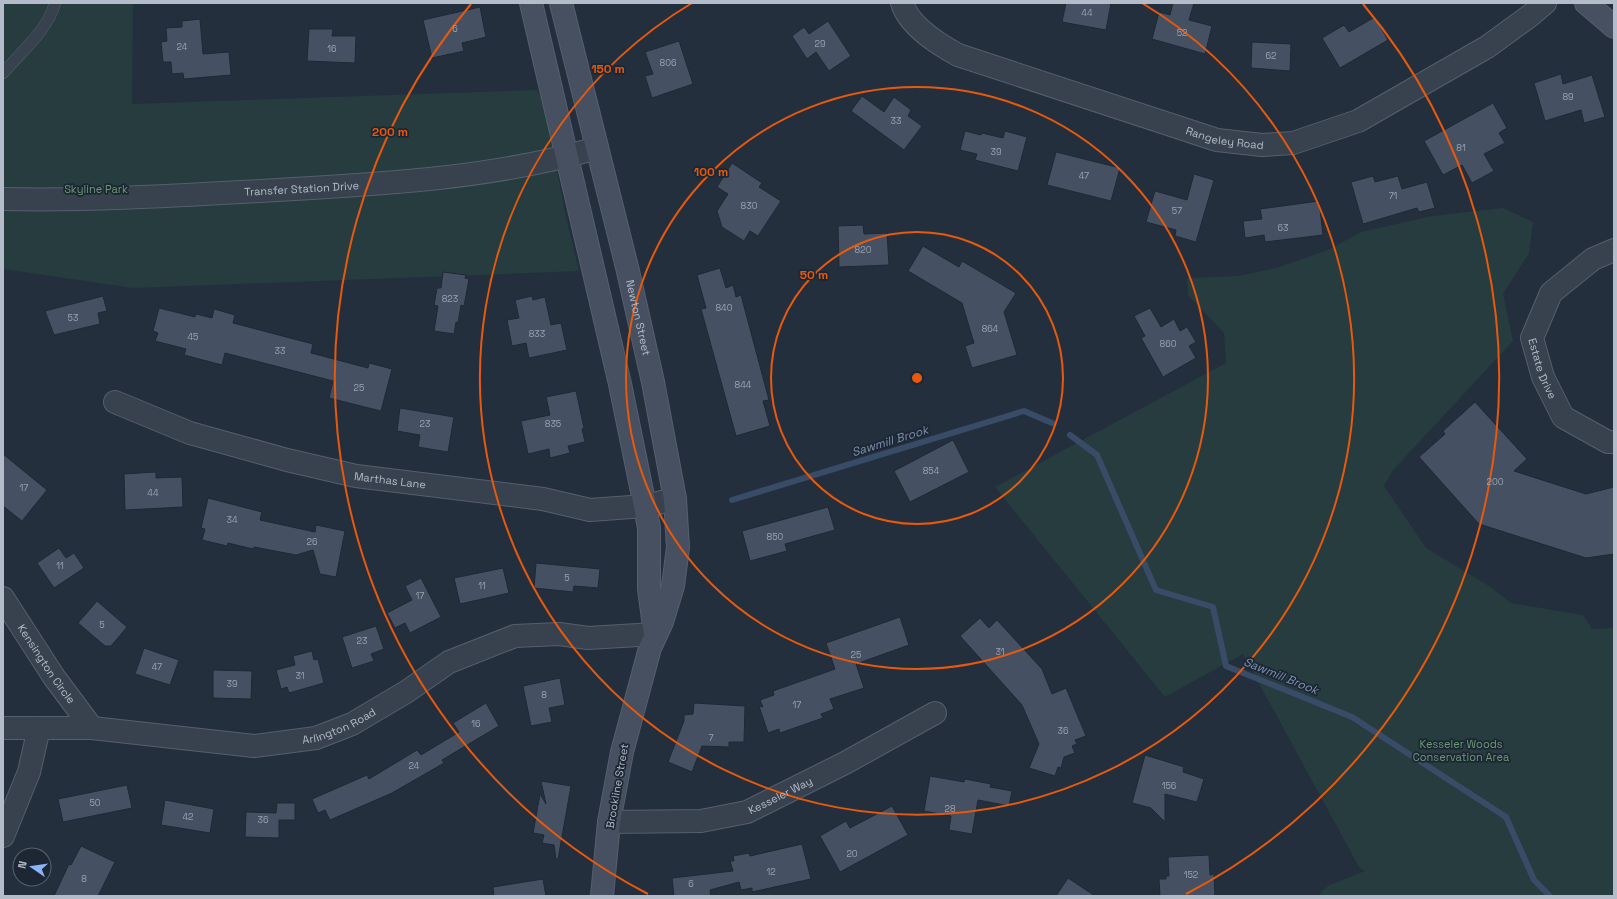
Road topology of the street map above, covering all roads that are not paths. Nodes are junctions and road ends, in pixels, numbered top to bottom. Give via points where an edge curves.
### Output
1 (55, 3) edge
2 (530, 3) edge
3 (561, 3) edge
4 (902, 3) edge
5 (1545, 3) edge
6 (1586, 3) edge
7 (1614, 27) edge
8 (3, 73) edge
9 (597, 148) junction
10 (566, 157) junction
11 (3, 199) edge
12 (1614, 250) edge
13 (115, 402) dead end
14 (1614, 442) edge
15 (675, 499) junction
16 (645, 506) junction
17 (3, 598) edge
18 (655, 634) junction
19 (641, 678) joint
20 (935, 712) dead end
21 (3, 728) edge
22 (39, 728) junction
23 (92, 728) junction
24 (610, 822) junction
25 (3, 836) edge
26 (602, 896) edge

1 - 8 lane via 39,33
2 - 10 main road, Newton Street
3 - 9 main road, Newton Street
4 - 5 street, Rangeley Road via 905,11 932,40 958,56 1217,140 1262,146 1293,143 1358,121 1487,47
6 - 7 main road
9 - 10 street, Transfer Station Drive
9 - 15 main road, Newton Street via 653,382
10 - 11 street, Transfer Station Drive via 462,175 350,186 145,198
10 - 16 main road, Newton Street via 620,384
12 - 14 street, Estate Drive via 1593,259 1551,293 1532,338 1543,377 1563,417 1608,442
13 - 16 street, Marthas Lane via 190,433 356,476 543,499 590,510
15 - 16 street, Marthas Lane
15 - 18 main road, Newton Street via 678,547 673,586 662,622
16 - 18 main road, Newton Street via 649,528 649,589
17 - 23 street, Kensington Circle via 54,677
18 - 19 main road, Newton Street
18 - 23 street, Arlington Road via 588,638 559,634 515,636 449,662 406,692 352,724 316,738 254,746
19 - 24 main road, Brookline Street via 622,752
20 - 24 street, Kesseler Way via 846,763 747,812 701,821
21 - 22 street, Arlington Road
22 - 23 street, Arlington Road
22 - 25 street via 29,772
24 - 26 main road, Brookline Street

